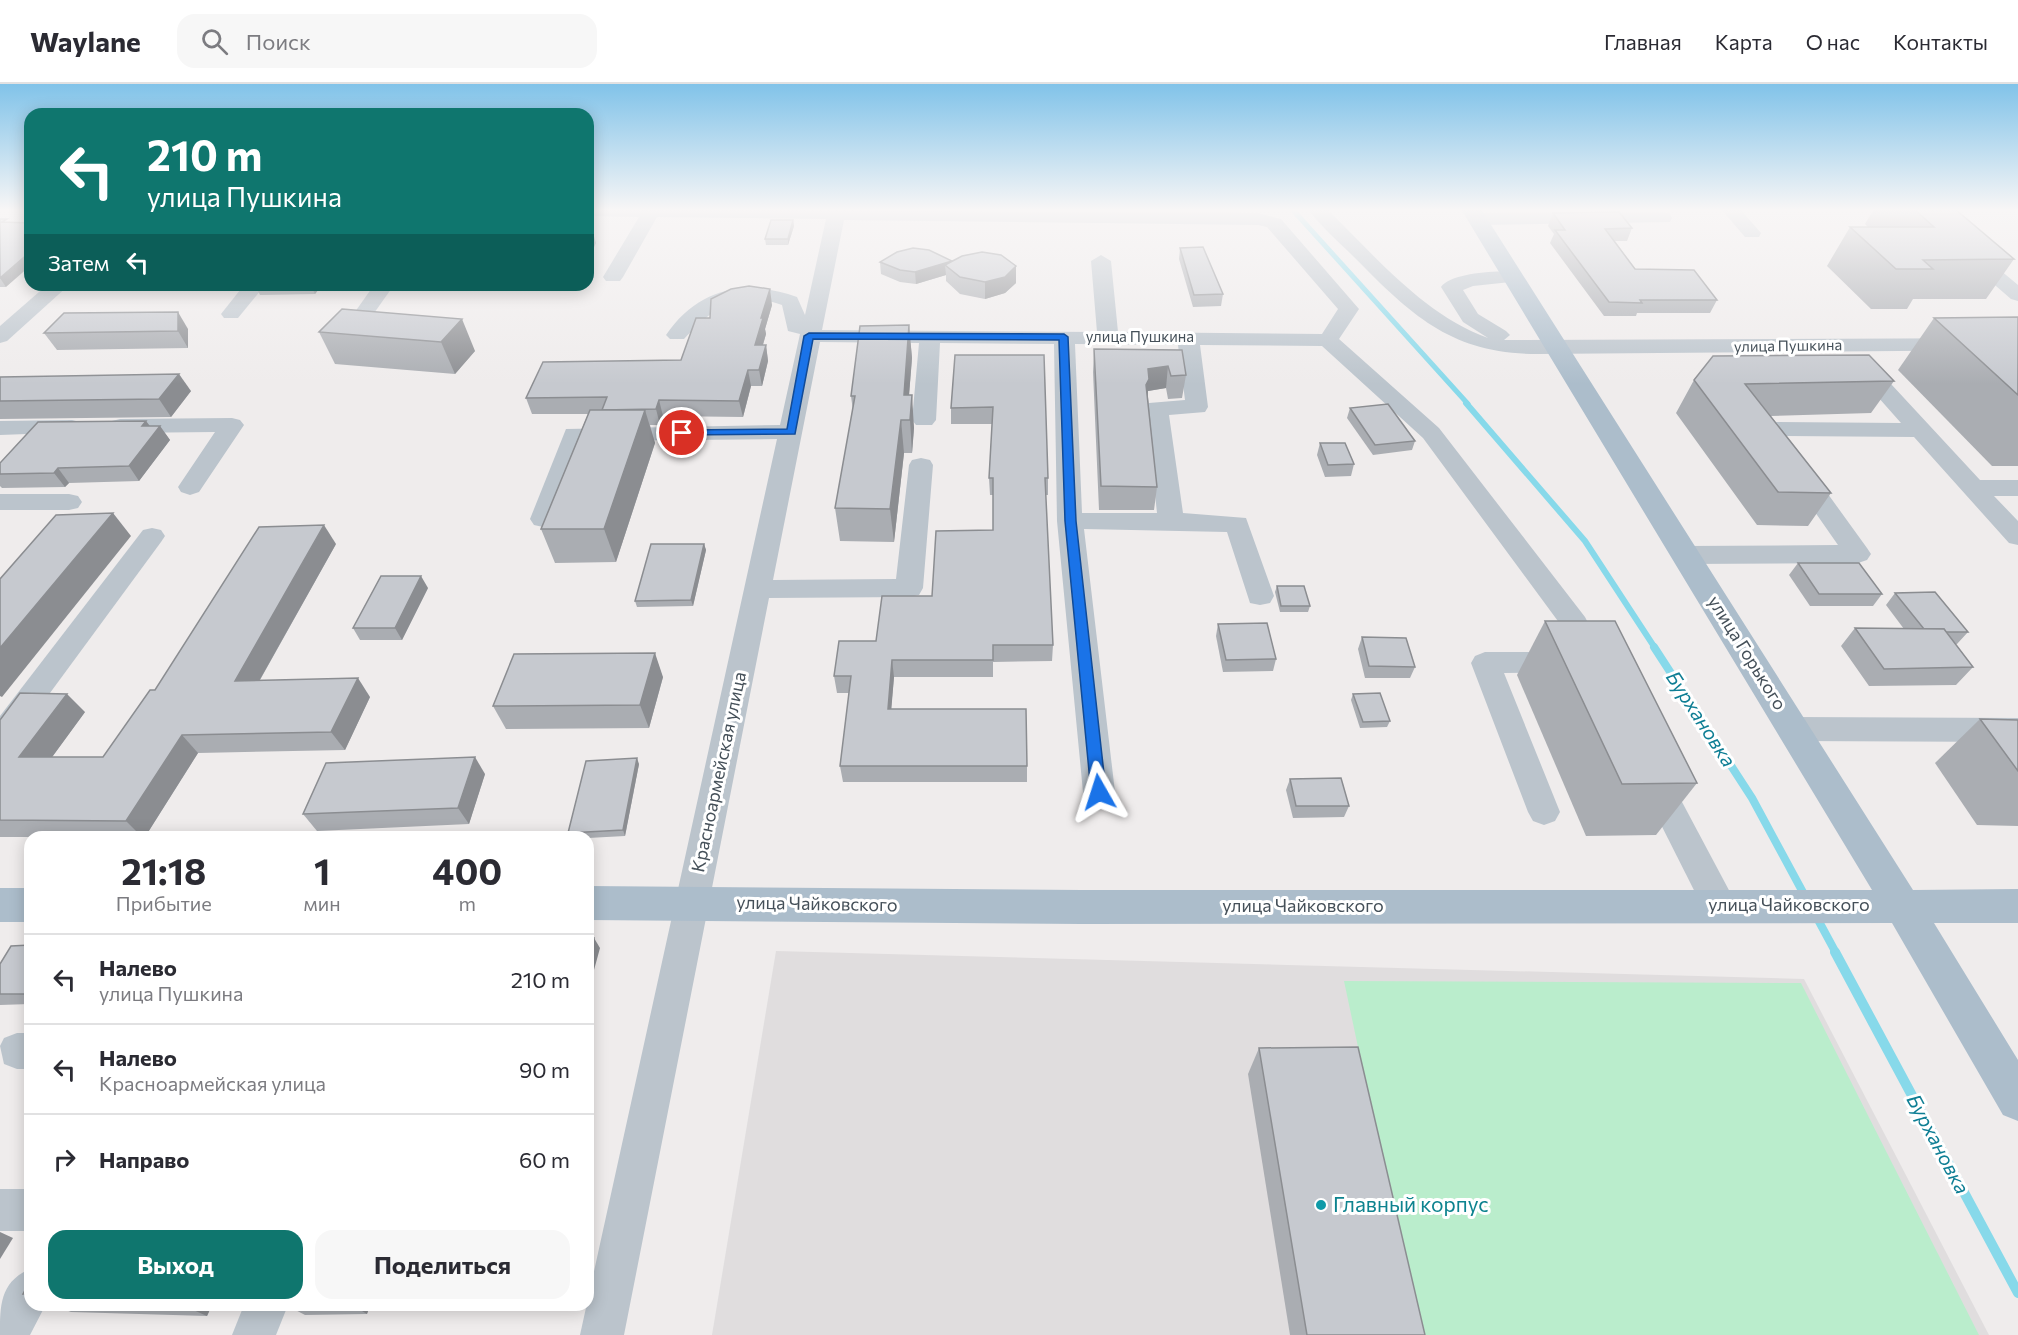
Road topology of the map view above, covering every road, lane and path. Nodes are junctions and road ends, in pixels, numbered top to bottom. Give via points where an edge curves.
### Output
1 (619, 267) edge
2 (824, 267) edge
3 (1102, 267) edge
4 (1313, 267) edge
5 (1377, 267) edge
6 (1508, 267) edge
7 (1985, 267) edge
8 (613, 277) dead end
9 (1514, 277) junction
10 (51, 291) edge
11 (250, 291) edge
12 (380, 291) edge
13 (2018, 295) edge
14 (231, 314) dead end
15 (360, 319) edge
16 (810, 332) junction
17 (677, 335) dead end
18 (930, 336) junction
19 (0, 337) edge
20 (1064, 337) junction
21 (1108, 337) junction
22 (1188, 337) junction
23 (1328, 340) junction
24 (2018, 344) edge
25 (1844, 345) junction
26 (1526, 348) junction
27 (1558, 348) junction
28 (924, 420) dead end
29 (0, 428) edge
30 (1919, 430) junction
31 (791, 432) junction
32 (921, 465) dead end
33 (190, 487) dead end
34 (1972, 488) junction
35 (2018, 488) edge
36 (69, 501) dead end
37 (0, 502) edge
38 (543, 519) edge
39 (1070, 521) junction
40 (1172, 521) junction
41 (153, 536) dead end
42 (2018, 537) edge
43 (1686, 555) junction
44 (758, 589) junction
45 (1260, 596) dead end
46 (1794, 729) junction
47 (2018, 730) edge
48 (0, 738) edge
49 (1643, 757) edge
50 (1099, 792) dead end
51 (1544, 812) dead end
52 (594, 903) edge
53 (691, 903) junction
54 (1902, 904) junction
55 (0, 905) edge
56 (24, 905) edge
57 (1719, 905) junction
58 (2018, 906) edge
59 (2018, 1099) edge
60 (0, 1210) edge
61 (24, 1210) edge
62 (24, 1302) edge
63 (264, 1311) edge
64 (6, 1335) edge
65 (254, 1335) edge
66 (602, 1335) edge

1 - 8 street
2 - 16 street, Красноармейская улица
3 - 21 street
4 - 23 street via 1349,309
5 - 26 street, улица Пушкина via 1412,301 1478,342
6 - 9 main road, улица Горького
7 - 13 street
9 - 26 street via 1470,280 1451,286 1470,318
9 - 27 main road, улица Горького
10 - 19 street
11 - 14 street
12 - 15 street
16 - 17 street via 795,327 790,301 762,292 745,292 711,302
16 - 18 street, улица Пушкина
16 - 31 street, Красноармейская улица
18 - 20 street, улица Пушкина
18 - 28 street
20 - 21 street, улица Пушкина
20 - 39 street
21 - 22 street, улица Пушкина
22 - 23 street, улица Пушкина
22 - 40 street via 1197,407 1157,408
23 - 51 street via 1431,433 1575,624 1600,672 1485,663
24 - 25 street, улица Пушкина
25 - 27 street, улица Пушкина
25 - 30 street
26 - 27 street, улица Пушкина
27 - 43 main road, улица Горького
29 - 33 street via 232,425
30 - 34 street
30 - 43 street via 1769,429 1858,554
31 - 38 street via 574,434
31 - 44 street, Красноармейская улица
32 - 44 street via 909,588
34 - 35 street
34 - 42 street
36 - 37 street
39 - 40 street
39 - 50 street
40 - 45 street via 1236,524
41 - 48 street
43 - 46 main road, улица Горького
44 - 53 street, Красноармейская улица
46 - 47 street
46 - 54 main road, улица Горького
49 - 57 street
52 - 53 main road, улица Чайковского
53 - 57 main road, улица Чайковского via 1082,907
53 - 66 street, Красноармейская улица
54 - 57 main road, улица Чайковского
54 - 58 main road, улица Чайковского
54 - 59 main road, улица Горького
55 - 56 main road
60 - 61 street
62 - 64 street
63 - 65 street

